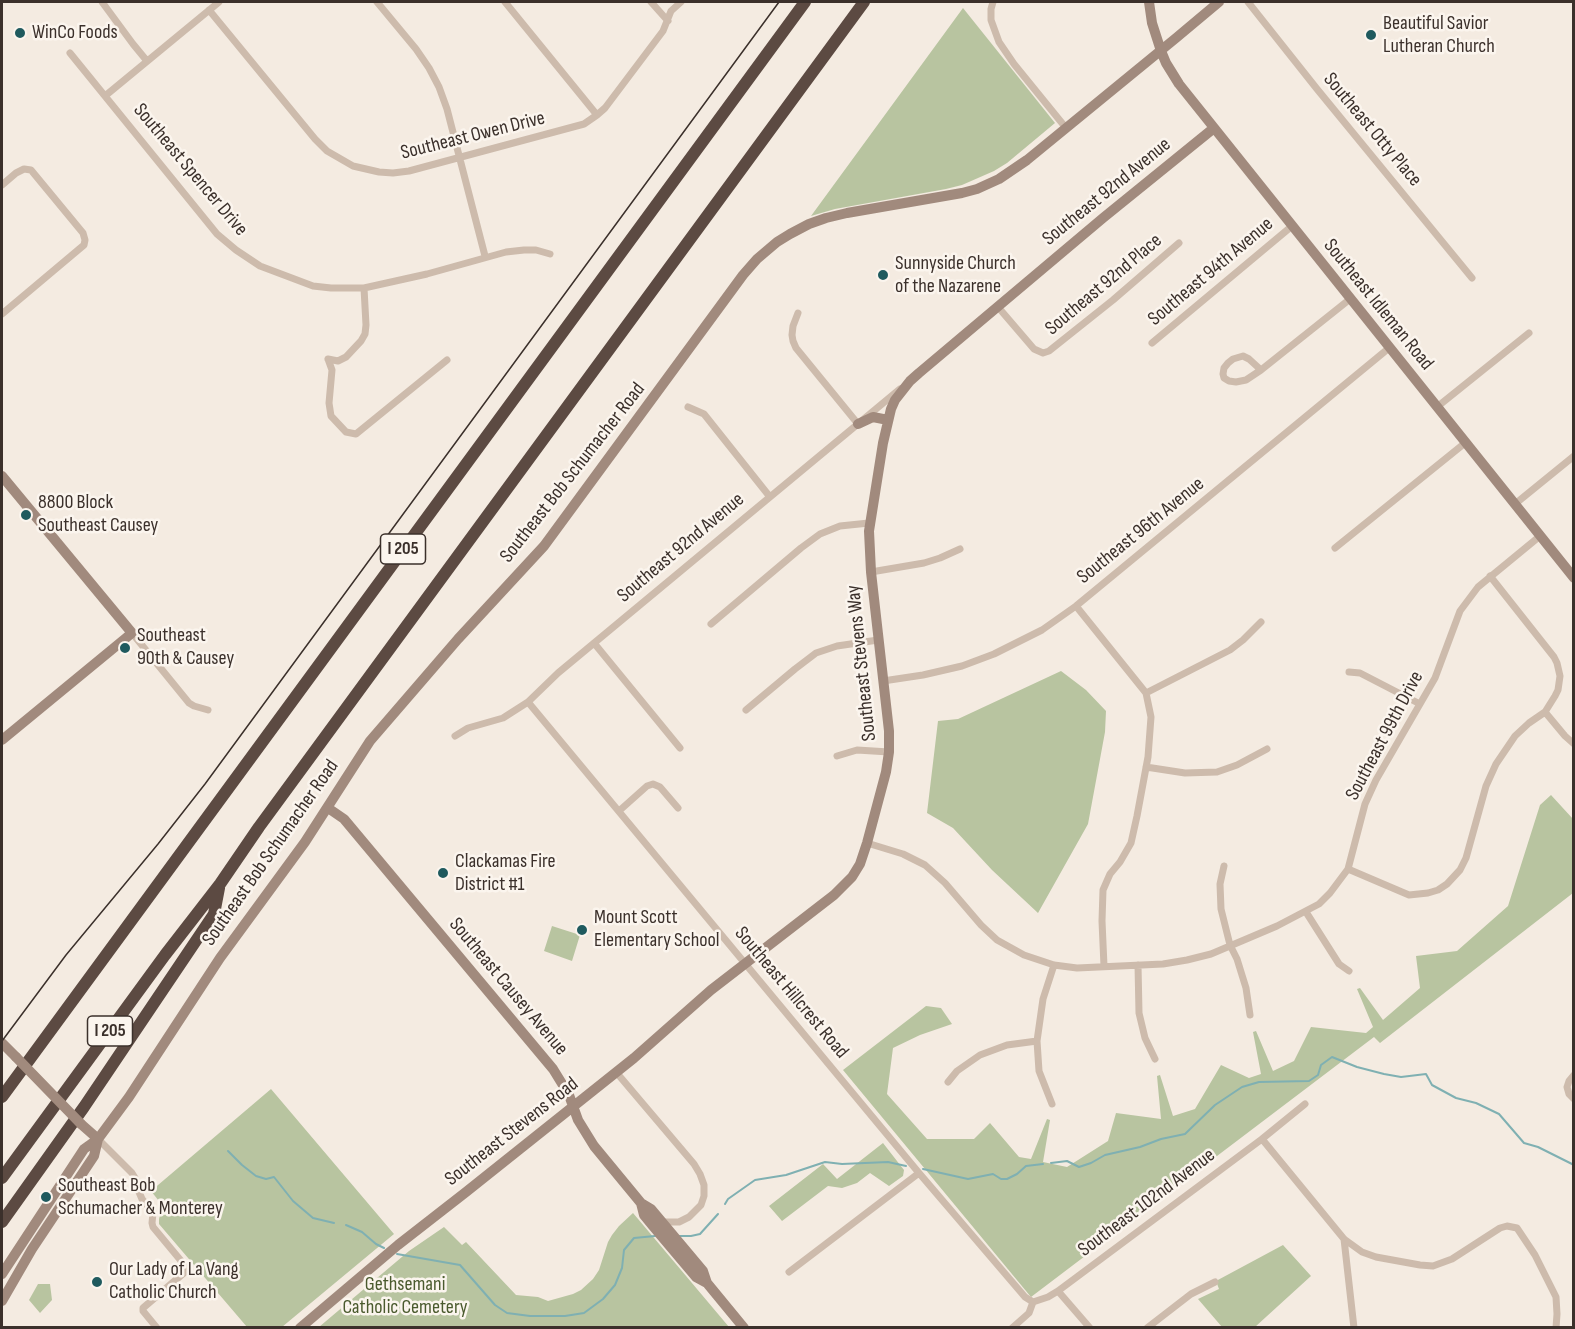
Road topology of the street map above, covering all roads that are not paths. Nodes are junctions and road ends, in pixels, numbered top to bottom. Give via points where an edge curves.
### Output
1 (102, 2) edge
2 (219, 2) edge
3 (377, 2) edge
4 (505, 2) edge
5 (651, 2) edge
6 (681, 2) edge
7 (804, 2) edge
8 (864, 2) edge
9 (993, 2) edge
10 (1149, 2) edge
11 (1219, 2) edge
12 (1248, 2) edge
13 (208, 10) junction
14 (668, 21) junction
15 (1161, 51) junction
16 (70, 52) dead end
17 (147, 61) junction
18 (105, 96) junction
19 (597, 115) junction
20 (1066, 128) junction
21 (1214, 128) junction
22 (460, 158) junction
23 (2, 185) edge
24 (1292, 226) junction
25 (1179, 243) dead end
26 (550, 254) dead end
27 (485, 256) junction
28 (1472, 278) dead end
29 (364, 288) junction
30 (1350, 299) junction
31 (998, 307) junction
32 (798, 313) dead end
33 (2, 314) edge
34 (1529, 333) dead end
35 (1152, 343) dead end
36 (1389, 348) junction
37 (447, 360) dead end
38 (1261, 370) junction
39 (910, 381) junction
40 (688, 406) dead end
41 (1437, 407) junction
42 (888, 420) junction
43 (858, 424) junction
44 (1465, 443) junction
45 (1574, 456) edge
46 (2, 476) edge
47 (771, 497) junction
48 (1515, 504) junction
49 (869, 523) junction
50 (1540, 536) junction
51 (1335, 548) dead end
52 (960, 549) dead end
53 (871, 572) junction
54 (1490, 576) junction
55 (1574, 578) edge
56 (1076, 606) junction
57 (1262, 622) dead end
58 (711, 624) dead end
59 (132, 633) junction
60 (879, 640) junction
61 (594, 644) junction
62 (1349, 672) dead end
63 (883, 681) junction
64 (1146, 693) junction
65 (528, 702) junction
66 (1420, 704) junction
67 (208, 710) dead end
68 (746, 710) dead end
69 (1545, 712) junction
70 (455, 736) dead end
71 (2, 740) edge
72 (1574, 744) edge
73 (680, 748) dead end
74 (1267, 749) dead end
75 (889, 752) junction
76 (837, 756) dead end
77 (1146, 766) junction
78 (328, 808) junction
79 (678, 808) dead end
80 (618, 812) junction
81 (867, 843) junction
82 (1224, 866) dead end
83 (1348, 869) junction
84 (219, 884) junction
85 (1306, 912) junction
86 (1230, 945) junction
87 (745, 964) junction
88 (1054, 965) junction
89 (1138, 965) junction
90 (1104, 966) junction
91 (1350, 971) dead end
92 (1250, 1015) dead end
93 (1037, 1041) junction
94 (2, 1043) edge
95 (1155, 1059) dead end
96 (616, 1072) junction
97 (1574, 1075) edge
98 (948, 1082) dead end
99 (2, 1097) edge
100 (1574, 1099) edge
101 (1052, 1104) dead end
102 (1305, 1104) dead end
103 (573, 1107) junction
104 (98, 1139) junction
105 (1262, 1139) junction
106 (919, 1173) junction
107 (2, 1178) edge
108 (2, 1222) edge
109 (661, 1225) junction
110 (1344, 1239) junction
111 (789, 1272) dead end
112 (2, 1274) edge
113 (1215, 1282) dead end
114 (707, 1283) junction
115 (1058, 1291) junction
116 (2, 1301) edge
117 (1033, 1302) junction
118 (157, 1328) edge
119 (300, 1328) edge
120 (744, 1328) edge
121 (1012, 1328) edge
122 (1089, 1328) edge
123 (1147, 1328) edge
124 (1354, 1328) edge
125 (1556, 1328) edge

1 - 17 street
2 - 13 street
3 - 22 street via 429,68 447,109
4 - 19 street
5 - 14 street
6 - 14 street, Southeast Owen Drive via 671,11
7 - 99 highway, I 205
8 - 84 highway, I 205
9 - 20 street via 991,20 1005,52
10 - 15 street, Southeast Idleman Road
11 - 15 street
12 - 28 street, Southeast Otty Place
13 - 17 street
13 - 22 street, Southeast Owen Drive via 315,139 340,159 366,170 393,173
14 - 19 street, Southeast Owen Drive
15 - 20 street, Southeast Bob Schumacher Road
15 - 21 street, Southeast Idleman Road via 1179,84
16 - 18 street, Southeast Spencer Drive
17 - 18 street
18 - 29 street, Southeast Spencer Drive via 217,234 236,250 260,266 313,286
19 - 22 street, Southeast Owen Drive via 584,124
20 - 78 street, Southeast Bob Schumacher Road via 1015,169 977,189 826,218 790,234 762,255 552,537 380,728
21 - 24 street, Southeast Idleman Road
21 - 31 street, Southeast 92nd Avenue
22 - 27 street
23 - 33 street via 16,173 31,170 86,240
24 - 30 street, Southeast Idleman Road
24 - 35 street, Southeast 94th Avenue
25 - 31 street, Southeast 92nd Place via 1049,351 1034,349
26 - 27 street, Southeast Spencer Drive via 524,250
27 - 29 street, Southeast Spencer Drive
29 - 37 street via 365,334 346,357 339,361 328,359 332,370 331,416 341,429 356,434
30 - 36 street, Southeast Idleman Road
30 - 38 street
31 - 39 street, Southeast 92nd Avenue
32 - 43 street via 793,326 796,348
34 - 41 street
36 - 41 street, Southeast Idleman Road
36 - 56 street, Southeast 96th Avenue
38 - 38 street via 1236,382 1223,374 1228,363 1243,356
39 - 42 street, Southeast Stevens Way via 895,400
39 - 43 street, Southeast 92nd Avenue
40 - 47 street via 704,414
41 - 44 street, Southeast Idleman Road
42 - 43 street via 873,417
42 - 49 street, Southeast Stevens Way
43 - 47 street, Southeast 92nd Avenue
44 - 48 street, Southeast Idleman Road
44 - 51 street
45 - 48 street
46 - 59 street
47 - 61 street, Southeast 92nd Avenue
48 - 50 street, Southeast Idleman Road
49 - 53 street, Southeast Stevens Way
49 - 58 street via 840,526 820,534
50 - 54 street, Southeast 99th Drive
50 - 55 street, Southeast Idleman Road
52 - 53 street via 924,563
53 - 60 street, Southeast Stevens Way
54 - 66 street, Southeast 99th Drive via 1460,611 1435,678
54 - 69 street via 1557,663 1558,690
56 - 63 street, Southeast 96th Avenue via 1042,630 994,654 941,672
56 - 64 street
57 - 64 street via 1230,650
59 - 67 street via 189,703
59 - 71 street
60 - 63 street, Southeast Stevens Way
60 - 68 street via 816,653
61 - 65 street, Southeast 92nd Avenue
61 - 73 street
62 - 66 street via 1360,673
63 - 75 street, Southeast Stevens Way
64 - 77 street via 1151,724
65 - 70 street, Southeast 92nd Avenue via 503,718
65 - 80 street, Southeast Hillcrest Road
66 - 83 street, Southeast 99th Drive via 1365,804
69 - 72 street
69 - 83 street via 1515,736 1496,764 1466,858 1447,884 1428,893 1409,895
74 - 77 street via 1217,772 1185,773
75 - 76 street via 857,750
75 - 81 street, Southeast Stevens Way
77 - 90 street via 1131,843 1103,890
78 - 103 street, Southeast Causey Avenue via 344,819 545,1060
78 - 104 street, Southeast Bob Schumacher Road via 220,958
79 - 80 street via 653,784
80 - 87 street, Southeast Hillcrest Road
81 - 87 street, Southeast Stevens Way via 856,871 842,889
81 - 88 street, Southeast 99th Drive via 925,865 997,940 1024,956
82 - 86 street via 1221,909
83 - 85 street, Southeast 99th Drive via 1330,893
84 - 107 highway, I 205
84 - 108 highway via 214,914
85 - 86 street, Southeast 99th Drive
85 - 91 street via 1339,964
86 - 89 street, Southeast 99th Drive via 1187,960
86 - 92 street via 1241,970
87 - 96 street, Southeast Stevens Road
87 - 106 street, Southeast Hillcrest Road
88 - 90 street, Southeast 99th Drive
88 - 93 street via 1043,999
89 - 90 street, Southeast 99th Drive
89 - 95 street via 1139,1013
93 - 98 street via 1007,1045 980,1055
93 - 101 street via 1039,1071
94 - 104 street, bridge
96 - 103 street, Southeast Stevens Road
96 - 109 street via 694,1164 704,1185 701,1205 689,1217
97 - 100 street via 1567,1087
102 - 105 street, Southeast 102nd Avenue
103 - 109 street, Southeast Causey Avenue via 594,1146
103 - 119 street, Southeast Stevens Road
104 - 112 street, Southeast Bob Schumacher Road via 84,1149
104 - 116 street, Southeast Bob Schumacher Road via 94,1156
104 - 118 street via 132,1173 142,1199 153,1213 153,1227 186,1268 143,1308
105 - 110 street
105 - 115 street, Southeast 102nd Avenue
106 - 111 street
106 - 117 street, Southeast Hillcrest Road
109 - 114 street, Southeast Causey Avenue via 703,1272
109 - 114 street, Southeast Causey Avenue via 676,1253 696,1277
110 - 124 street
110 - 125 street via 1376,1257 1433,1266 1452,1259 1500,1228 1517,1228 1556,1297
113 - 123 street via 1191,1294
114 - 120 street, Southeast Causey Avenue
115 - 117 street, Southeast 102nd Avenue
115 - 122 street
117 - 121 street, Southeast 102nd Avenue via 1029,1313

